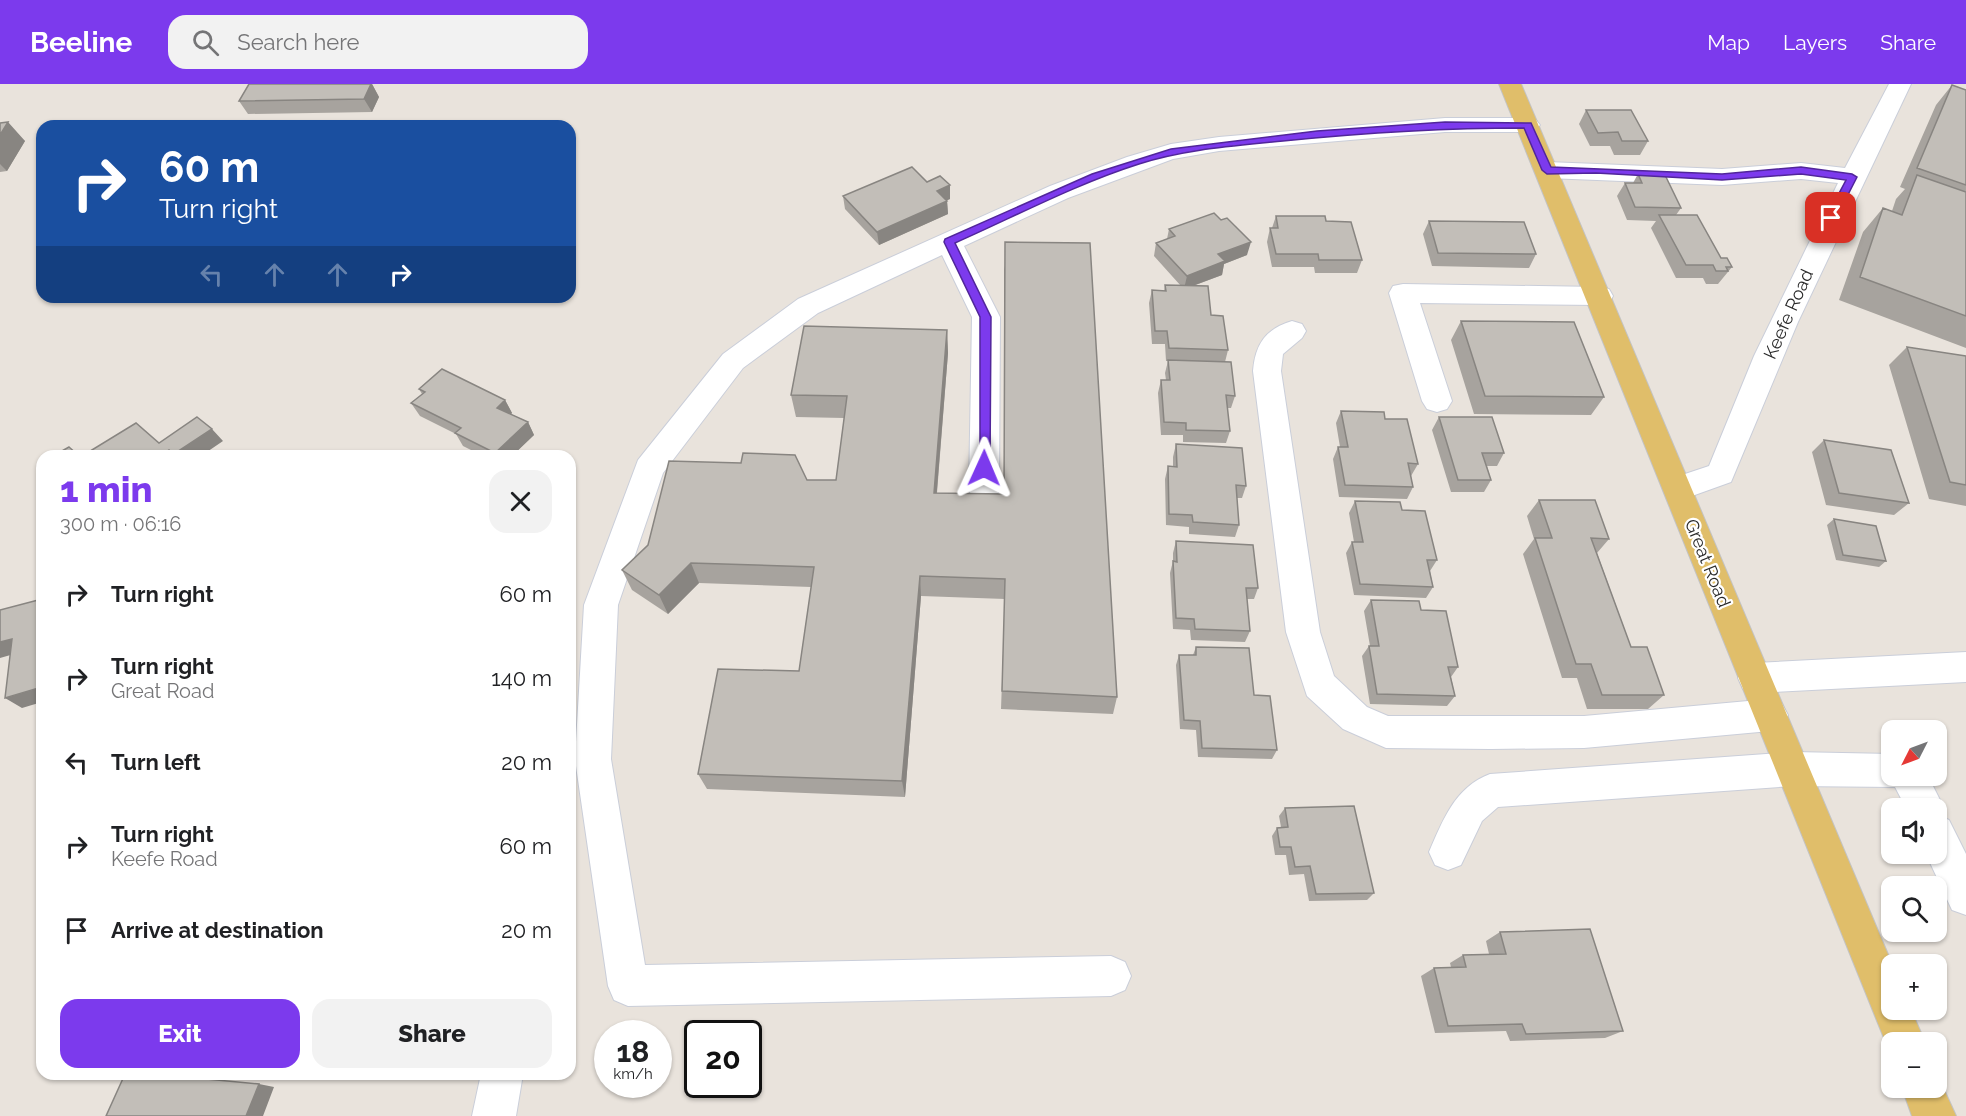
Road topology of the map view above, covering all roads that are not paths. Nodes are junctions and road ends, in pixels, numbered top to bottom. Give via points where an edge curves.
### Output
1 (1510, 84) edge
2 (1900, 84) edge
3 (1528, 125) junction
4 (1547, 170) junction
5 (1852, 177) junction
6 (949, 242) junction
7 (1599, 296) junction
8 (1292, 331) dead end
9 (1437, 401) dead end
10 (1678, 489) junction
11 (984, 490) dead end
12 (1966, 667) edge
13 (1755, 678) junction
14 (1770, 715) junction
15 (1792, 770) junction
16 (1881, 771) edge
17 (1448, 852) dead end
18 (1947, 856) edge
19 (1966, 896) edge
20 (1111, 975) dead end
21 (1900, 1032) edge
22 (501, 1080) edge
23 (1927, 1098) edge
24 (494, 1116) edge
25 (1934, 1116) edge

1 - 3 main road, Great Road
2 - 5 street, Keefe Road
3 - 4 main road, Great Road
3 - 6 street via 1445,125 1219,144 1171,152 1096,176
4 - 5 street via 1712,177 1801,171
4 - 7 main road, Great Road
5 - 10 street, Keefe Road via 1766,359 1737,441 1720,474
6 - 11 street via 986,317
6 - 20 street via 808,306 733,361 649,468 601,605 593,759 628,986
7 - 9 street via 1403,292
7 - 10 main road, Great Road
8 - 14 street via 1269,350 1267,371 1303,632 1319,685 1355,718 1386,732 1491,733 1584,732
10 - 13 main road, Great Road
12 - 13 street
13 - 14 main road, Great Road
14 - 15 main road, Great Road
15 - 16 street
15 - 17 street via 1490,791 1469,809
15 - 21 main road, Great Road
18 - 19 street
22 - 24 street
23 - 25 main road

